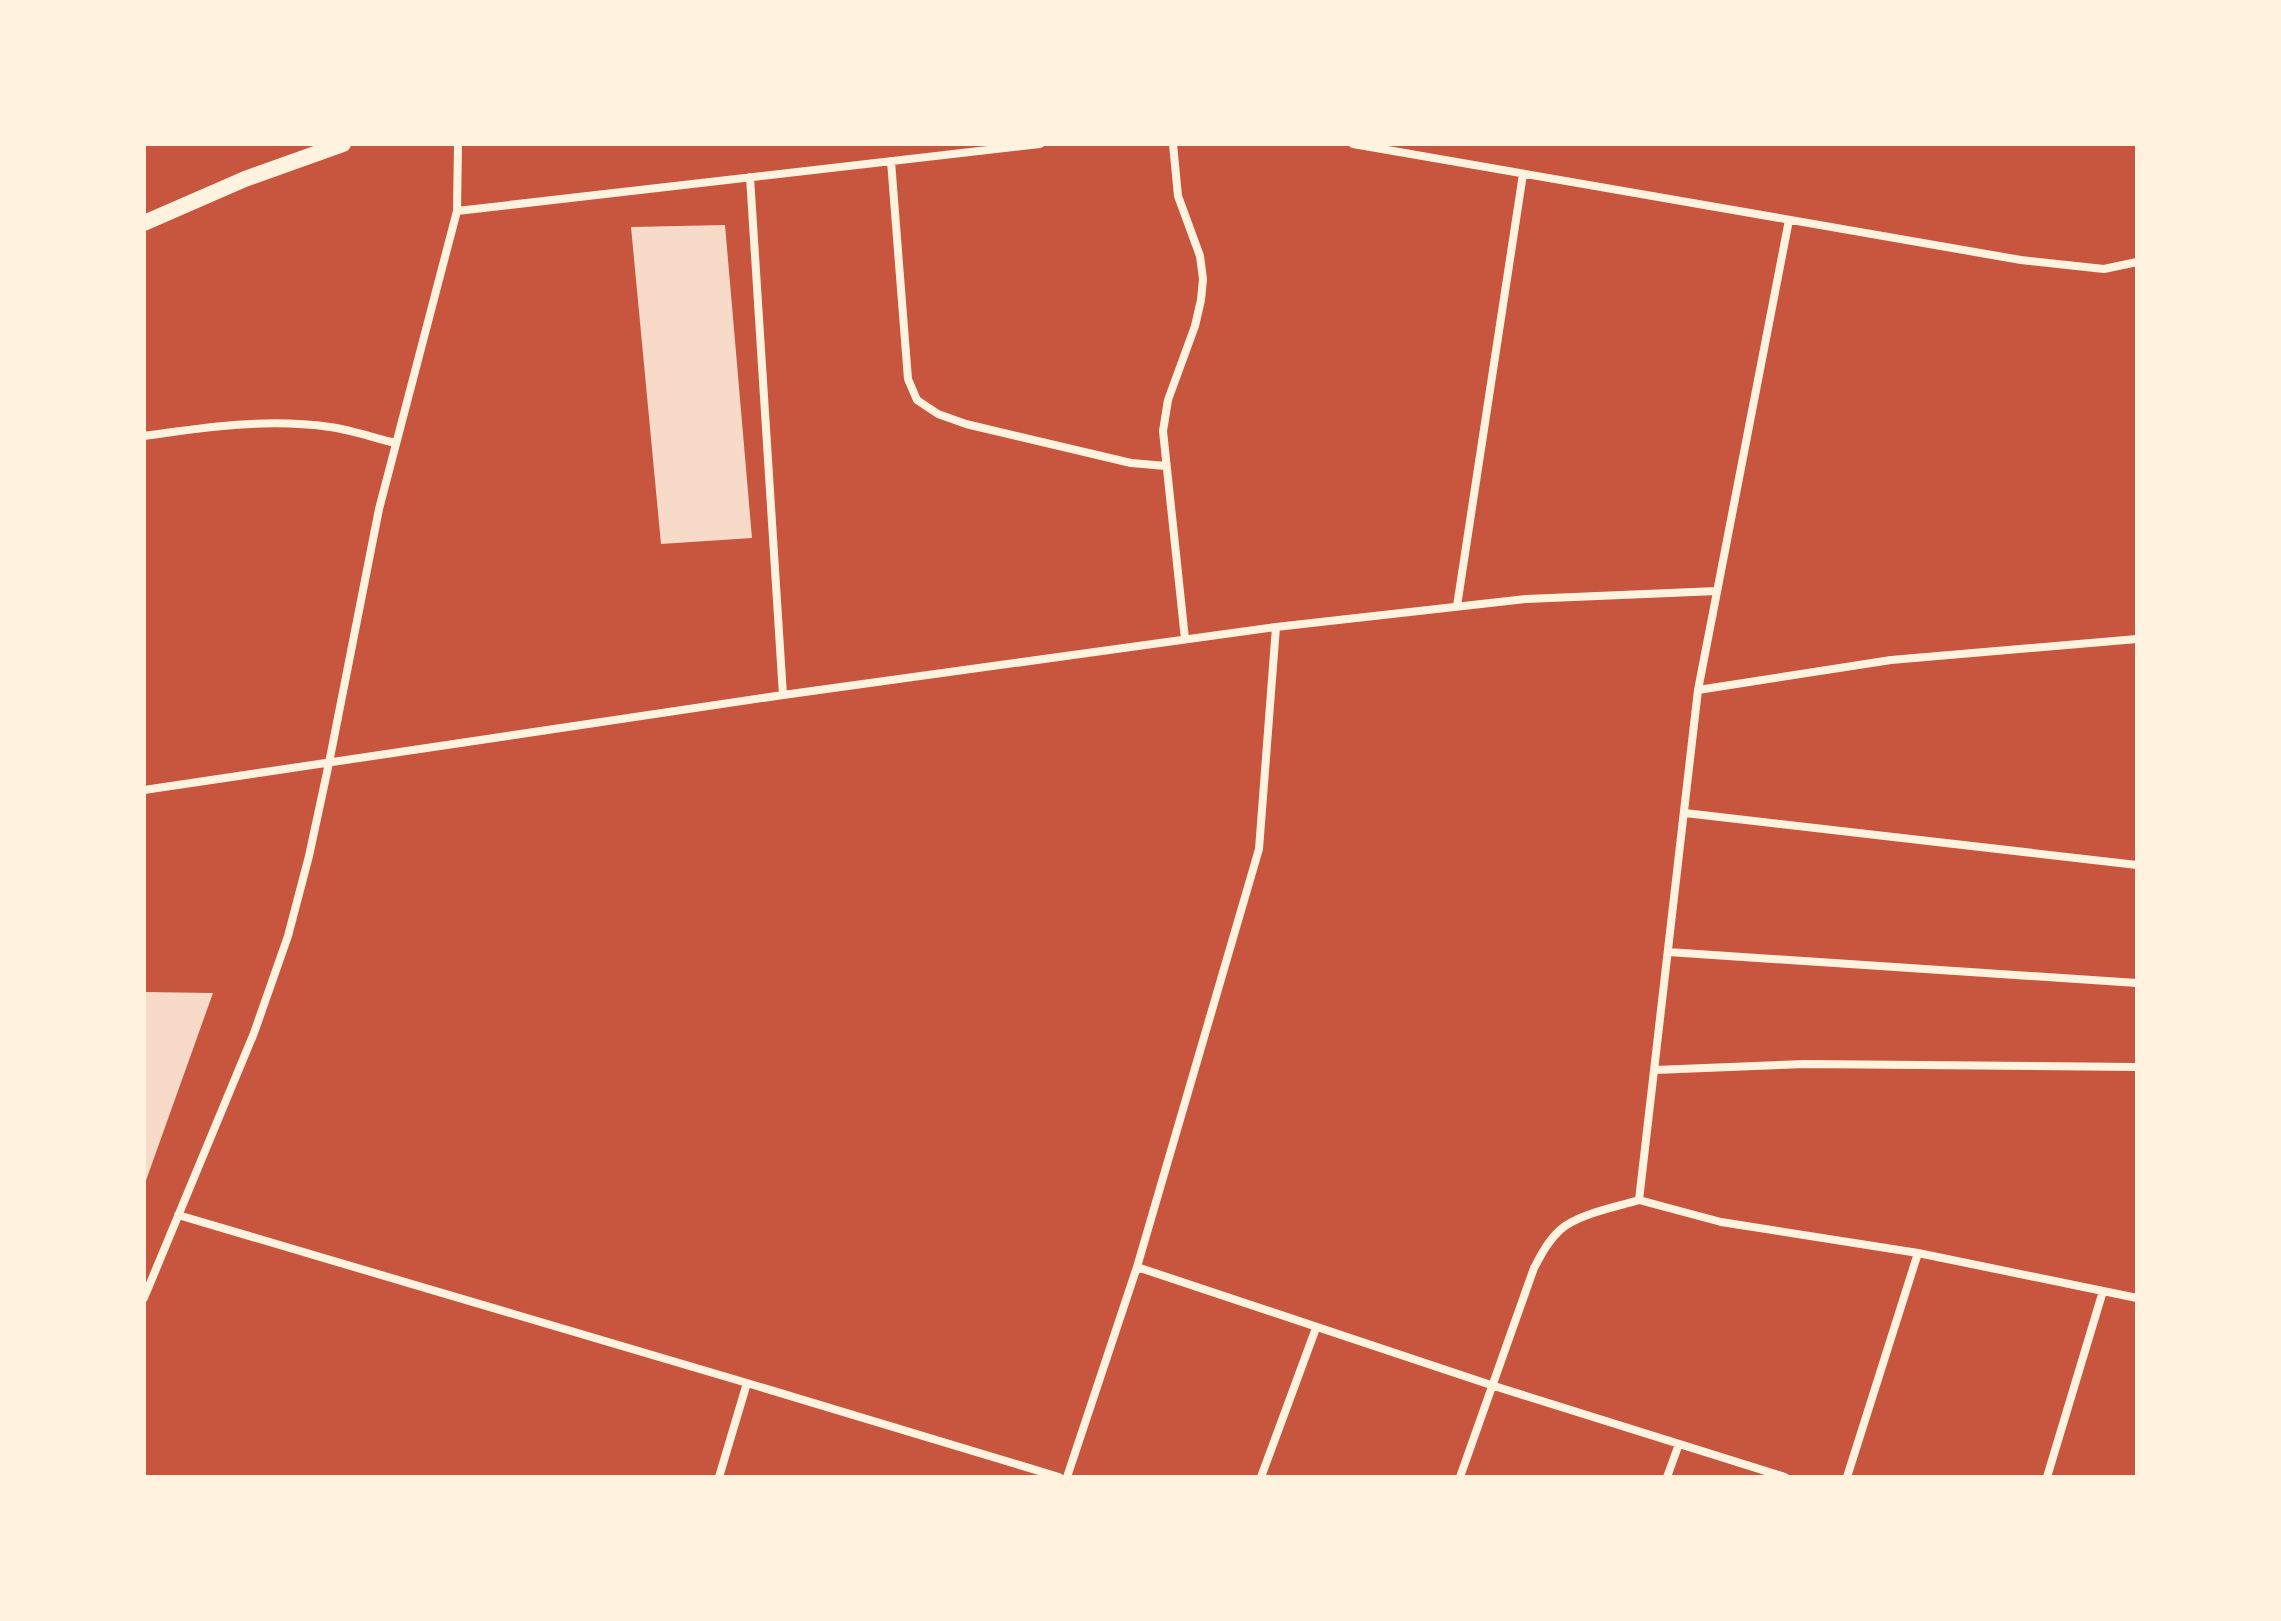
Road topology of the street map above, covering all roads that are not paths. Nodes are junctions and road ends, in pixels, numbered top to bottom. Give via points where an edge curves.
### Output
1 (343, 144) edge
2 (458, 144) edge
3 (1040, 144) edge
4 (1173, 144) edge
5 (1353, 144) edge
6 (891, 161) junction
7 (1523, 174) junction
8 (750, 177) junction
9 (457, 211) junction
10 (1789, 220) junction
11 (144, 223) edge
12 (2137, 262) edge
13 (144, 436) edge
14 (396, 443) junction
15 (1166, 466) junction
16 (1717, 591) junction
17 (1457, 606) junction
18 (1276, 627) junction
19 (1185, 639) junction
20 (2137, 639) edge
21 (1698, 690) junction
22 (783, 695) junction
23 (329, 763) junction
24 (144, 790) edge
25 (1685, 813) junction
26 (2137, 865) edge
27 (1668, 952) junction
28 (2137, 983) edge
29 (2137, 1067) edge
30 (1655, 1070) junction
31 (1639, 1200) junction
32 (178, 1215) junction
33 (1918, 1253) junction
34 (1137, 1267) junction
35 (2103, 1291) junction
36 (144, 1298) edge
37 (2137, 1298) edge
38 (1316, 1328) junction
39 (747, 1383) junction
40 (1491, 1385) junction
41 (1679, 1444) junction
42 (719, 1477) edge
43 (1059, 1477) edge
44 (1067, 1477) edge
45 (1261, 1477) edge
46 (1460, 1477) edge
47 (1667, 1477) edge
48 (1785, 1477) edge
49 (1847, 1477) edge
50 (2047, 1477) edge

1 - 11 main road
2 - 9 street
3 - 6 street
4 - 15 street via 1178,196 1203,279 1195,326 1168,400 1163,431
5 - 7 street
6 - 8 street
6 - 15 street via 908,379 917,400 966,424 1131,463
7 - 10 street
7 - 17 street
8 - 9 street
8 - 22 street
9 - 14 street
10 - 12 street via 2021,260 2104,269
10 - 16 street
13 - 14 street via 230,424 281,424 330,427
14 - 23 street
15 - 19 street
16 - 17 street
16 - 21 street
17 - 18 street
18 - 19 street
18 - 34 street via 1259,849
19 - 22 street
20 - 21 street via 1891,660
21 - 25 street
22 - 23 street
23 - 24 street
23 - 32 street via 288,936
25 - 26 street
25 - 27 street
27 - 28 street
27 - 30 street
29 - 30 street via 1805,1064
30 - 31 street
31 - 33 street via 1721,1222
31 - 40 street via 1562,1228 1546,1247
32 - 36 street
32 - 39 street
33 - 35 street
33 - 49 street
34 - 38 street
34 - 44 street
35 - 37 street
35 - 50 street
38 - 40 street
38 - 45 street
39 - 42 street
39 - 43 street
40 - 41 street
40 - 46 street
41 - 47 street
41 - 48 street

